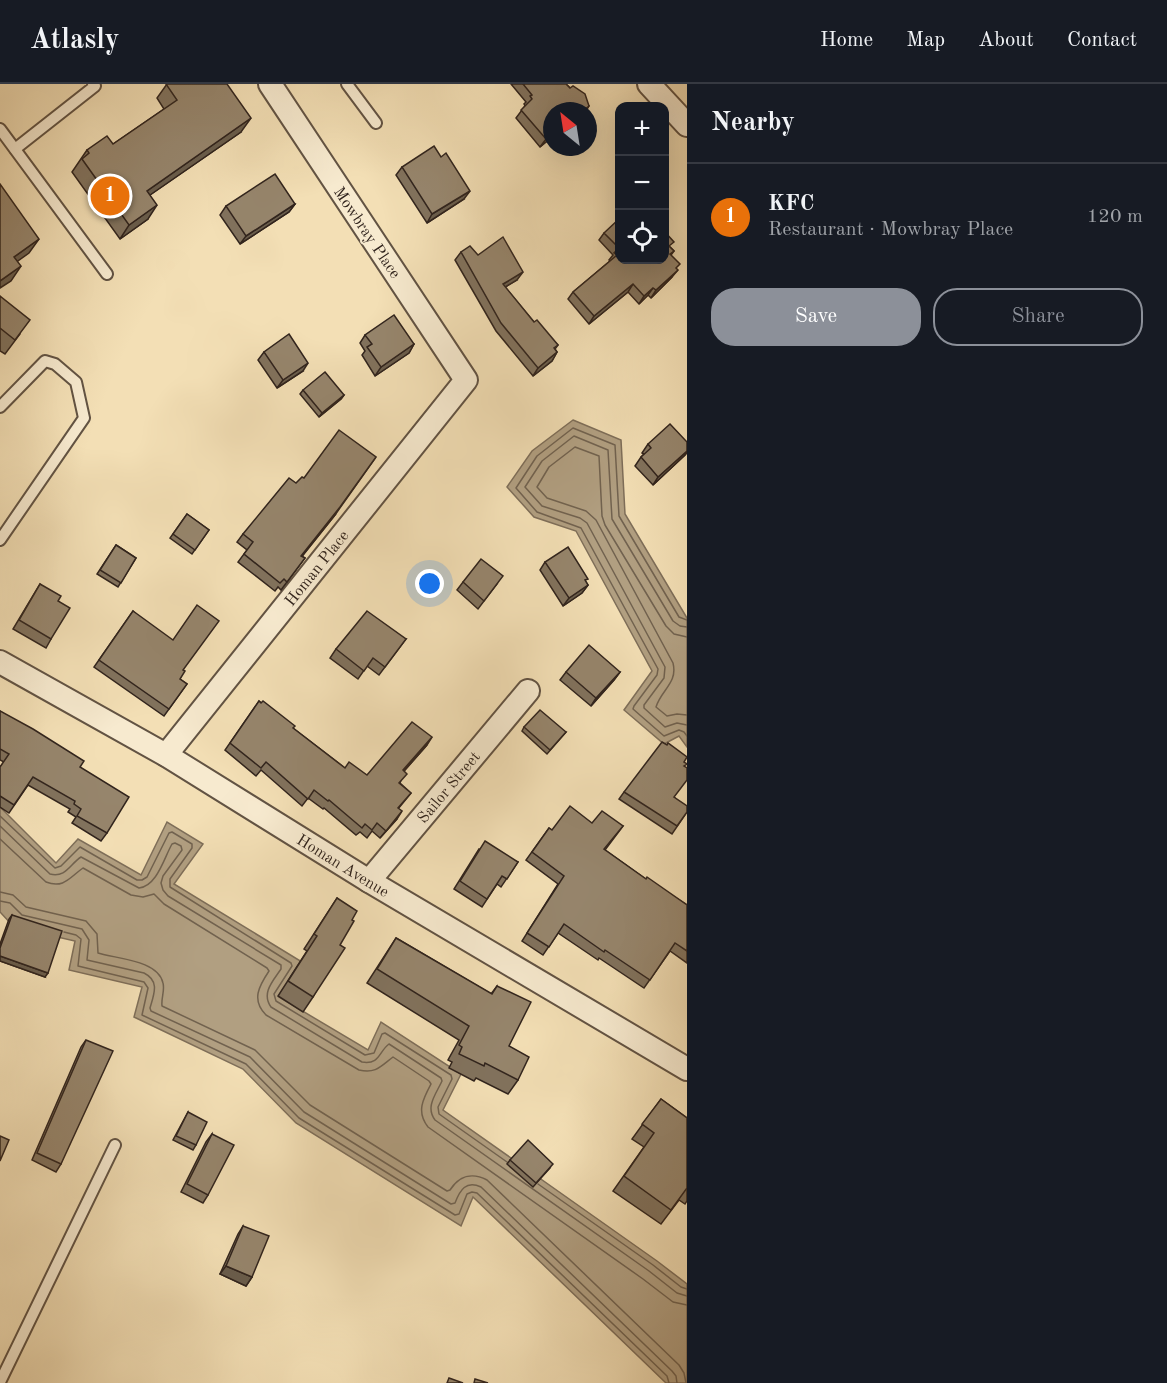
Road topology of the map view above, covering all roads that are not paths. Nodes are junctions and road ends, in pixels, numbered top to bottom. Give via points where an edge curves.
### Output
1 (93, 84) edge
2 (271, 84) edge
3 (347, 84) edge
4 (649, 84) edge
5 (376, 123) dead end
6 (687, 125) edge
7 (0, 129) edge
8 (15, 149) junction
9 (107, 274) dead end
10 (466, 380) joint
11 (0, 407) edge
12 (0, 540) edge
13 (0, 662) edge
14 (528, 691) dead end
15 (166, 755) junction
16 (369, 881) junction
17 (687, 1069) edge
18 (115, 1145) dead end
19 (0, 1382) edge

1 - 8 lane
2 - 10 street, Mowbray Place
3 - 5 lane
4 - 6 street
7 - 8 lane
8 - 9 lane
10 - 15 street, Homan Place
11 - 12 lane via 45,361 55,364 76,382 84,418
13 - 15 street, Homan Avenue
14 - 16 street, Sailor Street
15 - 16 street, Homan Avenue
16 - 17 street, Homan Avenue
18 - 19 lane

